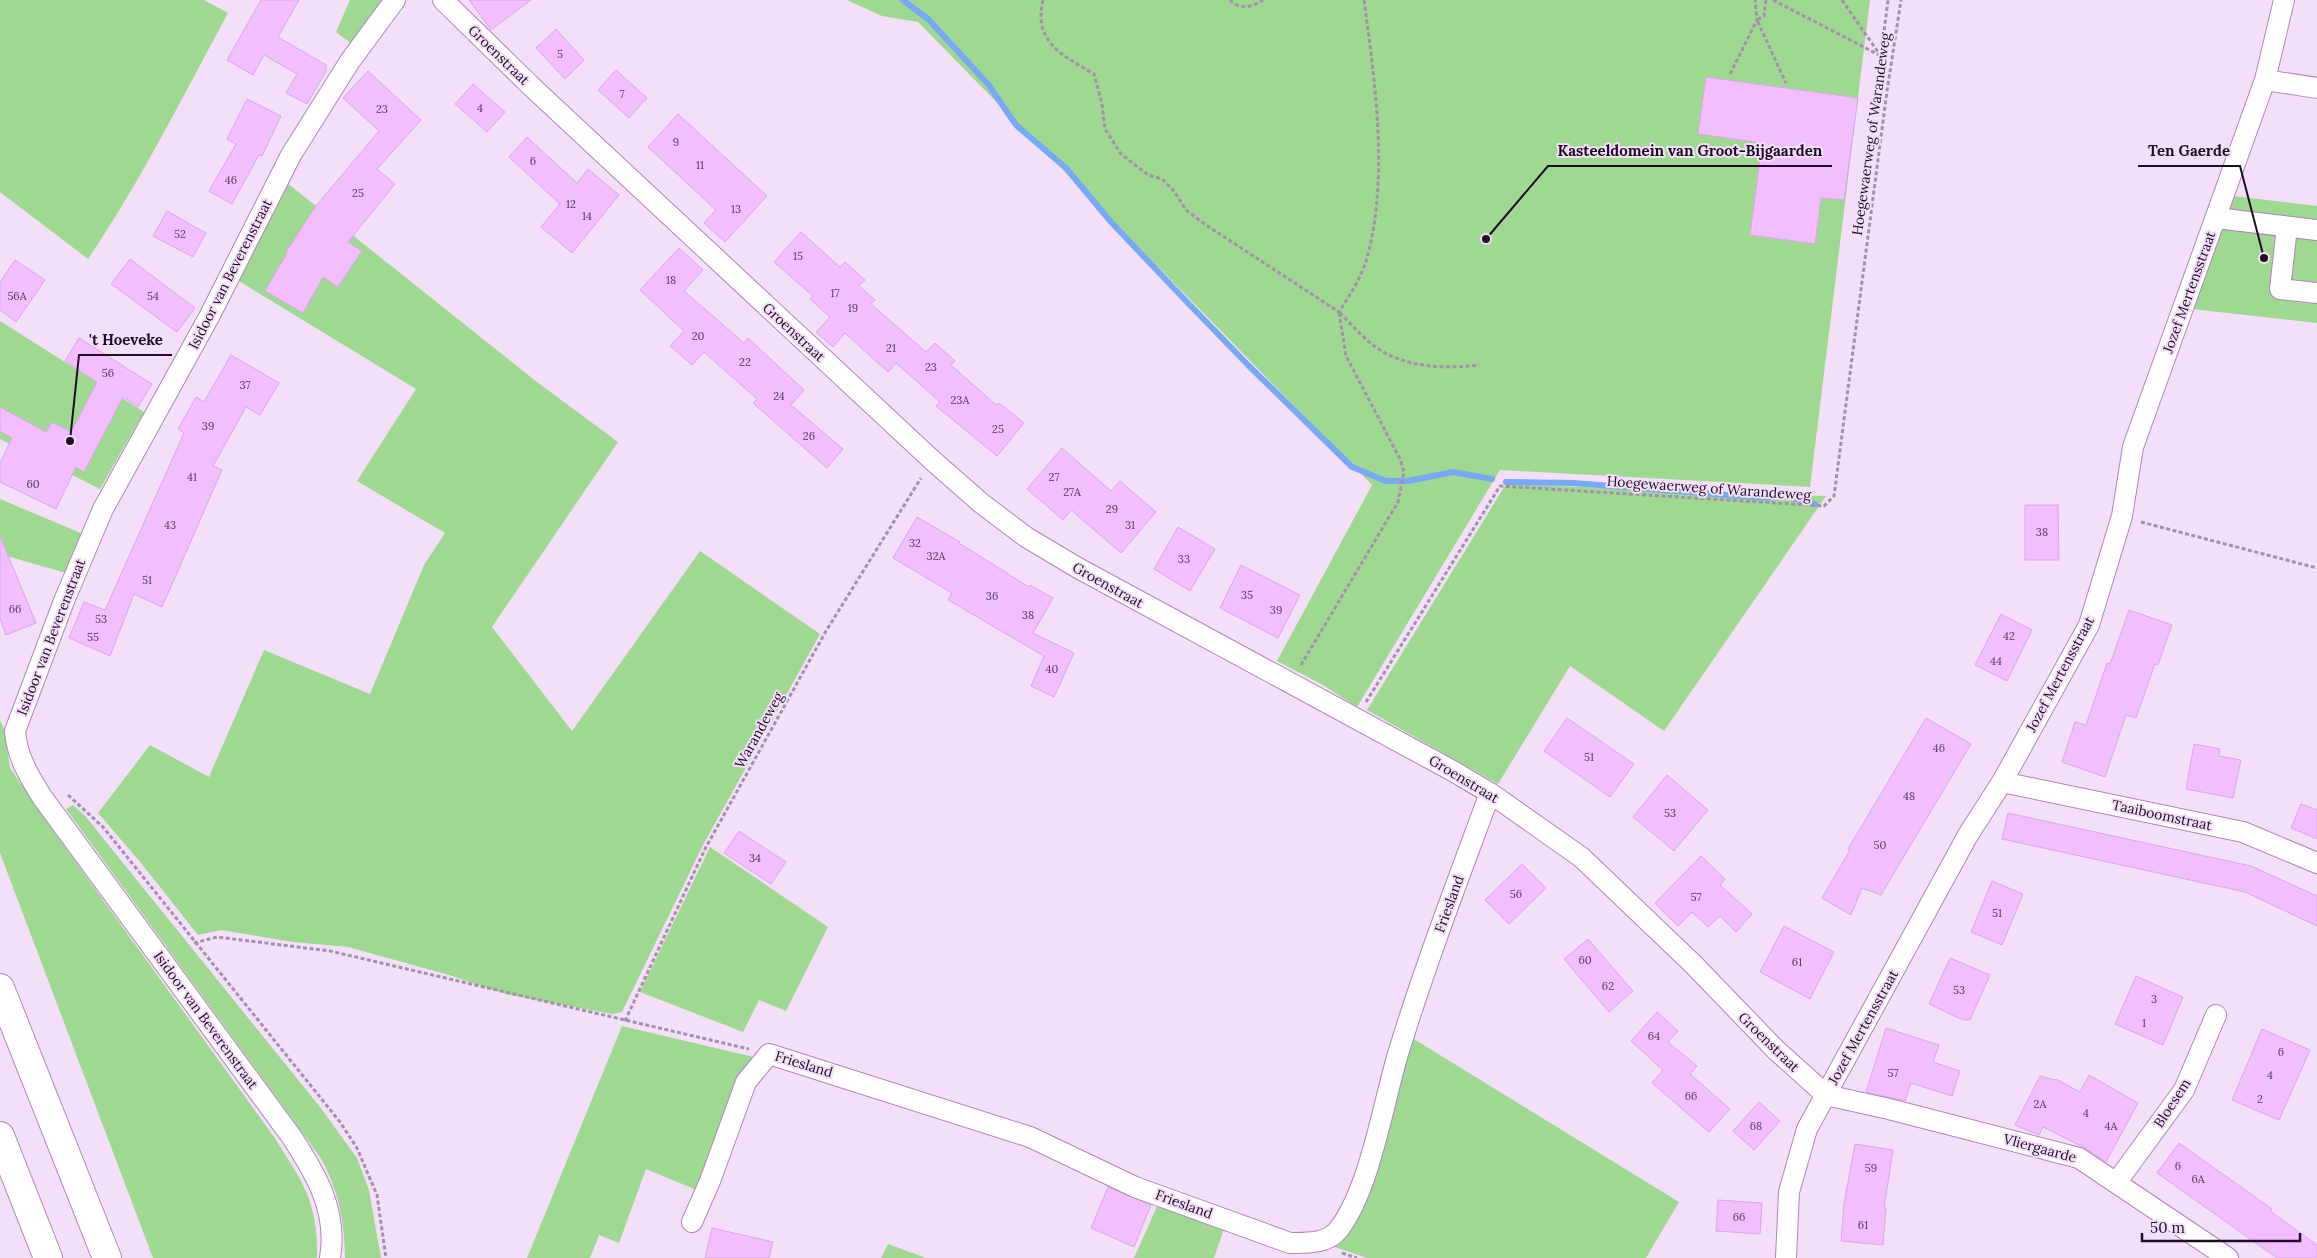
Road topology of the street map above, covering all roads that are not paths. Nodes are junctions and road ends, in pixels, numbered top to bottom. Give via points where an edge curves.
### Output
1 (394, 0) edge
2 (443, 0) edge
3 (2284, 0) edge
4 (2265, 80) junction
5 (2317, 88) edge
6 (2216, 218) junction
7 (2287, 227) junction
8 (2317, 230) edge
9 (2317, 293) edge
10 (2002, 782) junction
11 (1490, 793) junction
12 (2317, 863) edge
13 (0, 988) edge
14 (2216, 1015) dead end
15 (1826, 1095) junction
16 (0, 1136) edge
17 (2116, 1183) junction
18 (692, 1222) dead end
19 (48, 1258) edge
20 (107, 1258) edge
21 (330, 1258) edge
22 (1786, 1258) edge
23 (2228, 1258) edge

1 - 21 street, Isidoor van Beverenstraat via 350,61 291,155 209,317 103,509 15,731 16,747 24,768 42,797 316,1174 329,1209
2 - 11 street, Groenstraat via 532,87 981,503 1026,537 1078,568
3 - 4 street, Jozef Mertensstraat
4 - 5 street
4 - 6 street, Jozef Mertensstraat
6 - 7 street
6 - 10 street, Jozef Mertensstraat via 2133,447 2122,516 2089,625
7 - 8 street
7 - 9 street via 2280,289
10 - 12 street, Taaiboomstraat via 2243,832
10 - 15 street, Jozef Mertensstraat via 1968,835
11 - 15 street, Groenstraat via 1581,857 1776,1050
11 - 18 street, Friesland via 1420,982 1362,1182 1338,1230 1328,1238 1311,1243 1290,1243 1135,1186 1030,1136 769,1054 746,1082
13 - 20 highway
14 - 17 street, Bloesem via 2184,1090
15 - 17 street, Vliergaarde via 2080,1158
15 - 22 street, Jozef Mertensstraat via 1807,1129 1789,1192
16 - 19 highway
17 - 23 street, Vliergaarde

